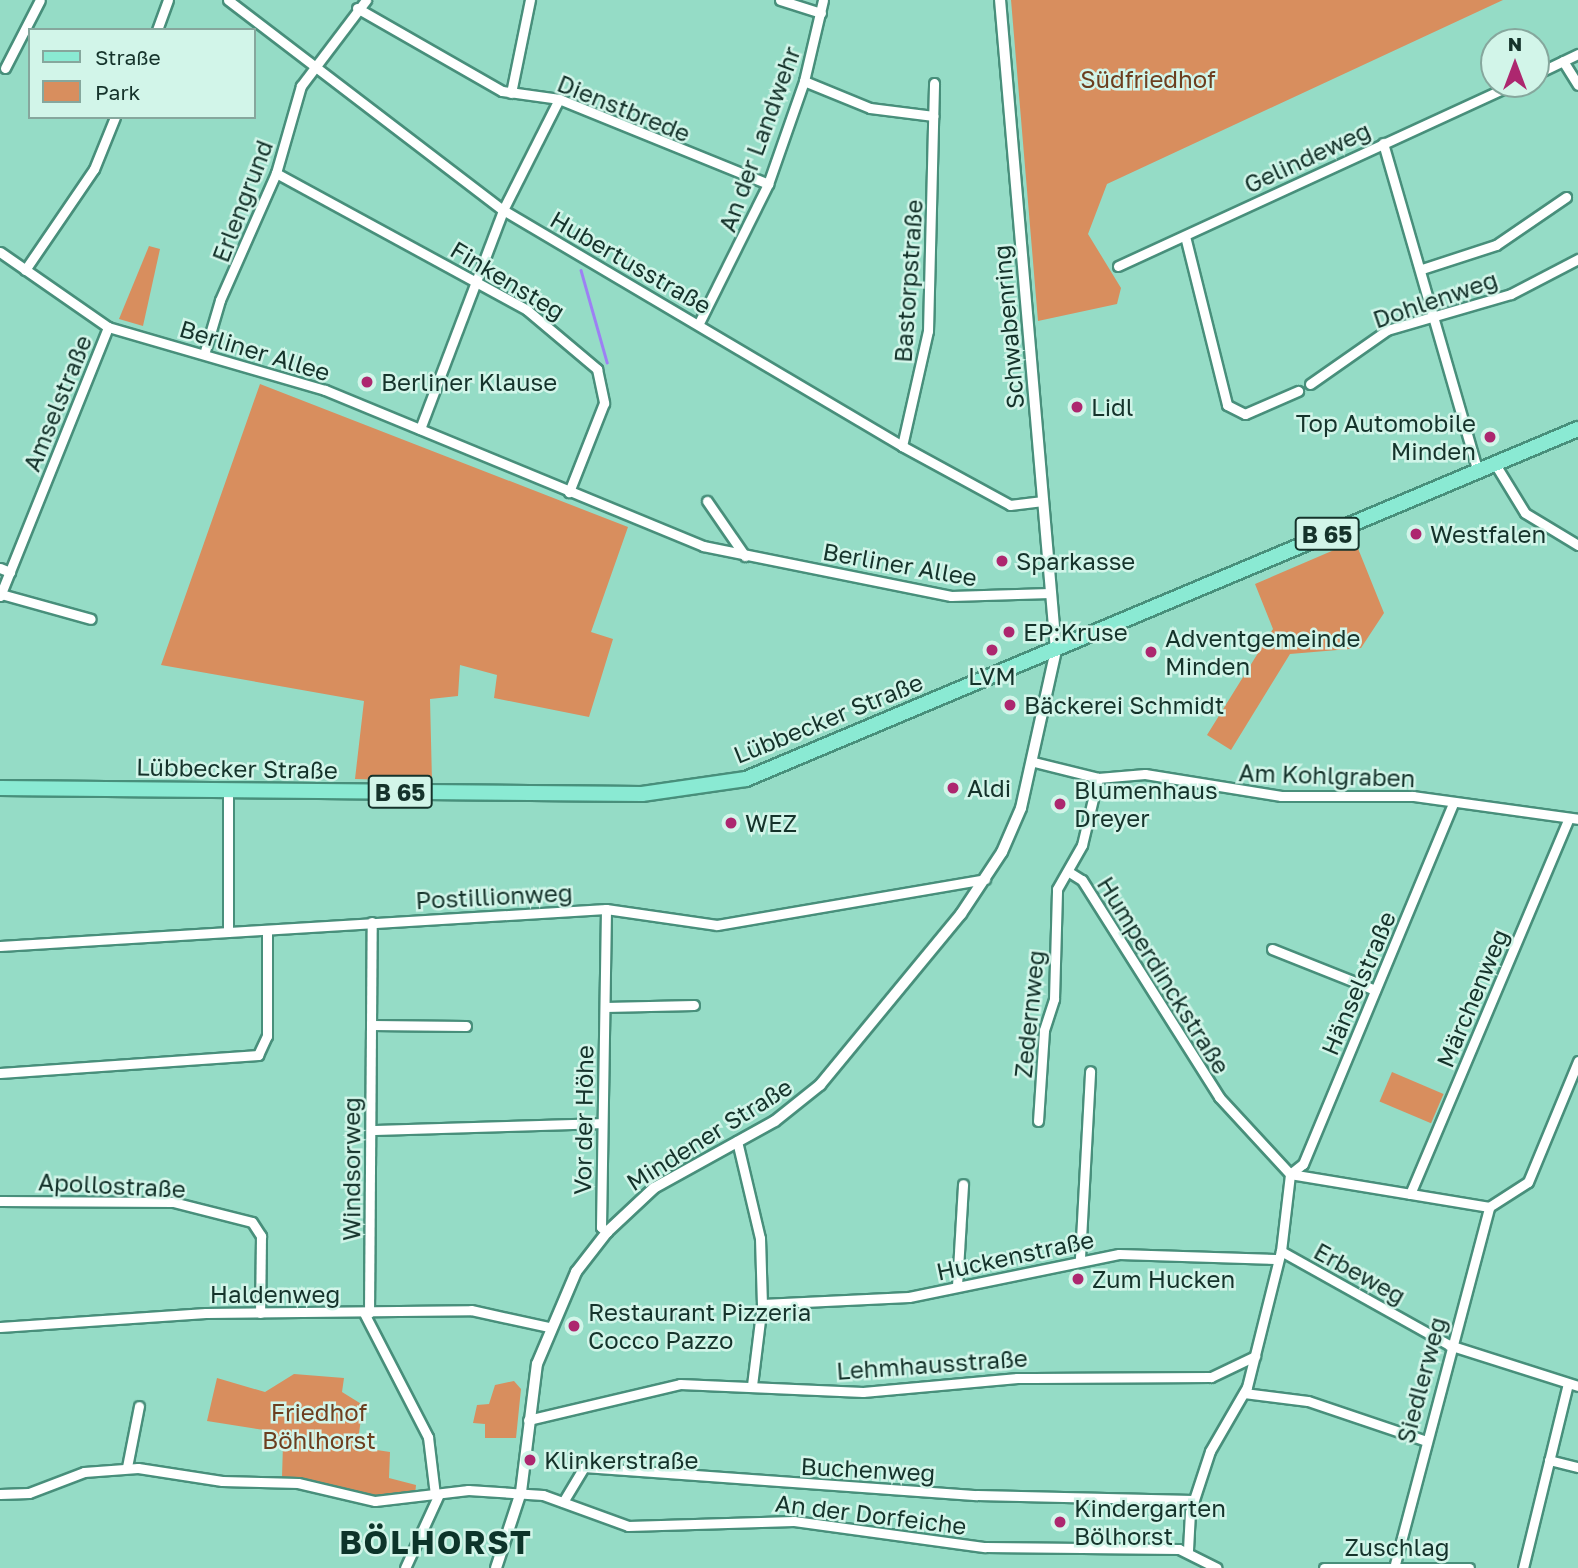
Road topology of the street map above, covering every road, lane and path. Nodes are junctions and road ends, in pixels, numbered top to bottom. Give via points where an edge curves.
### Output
1 (40, 0) edge
2 (168, 0) edge
3 (228, 0) edge
4 (366, 0) edge
5 (530, 0) edge
6 (780, 0) edge
7 (824, 0) edge
8 (1000, 0) edge
9 (357, 8) junction
10 (821, 13) junction
11 (158, 28) edge
12 (1578, 54) edge
13 (1563, 61) junction
14 (317, 66) junction
15 (1550, 67) edge
16 (5, 68) dead end
17 (804, 81) junction
18 (934, 83) dead end
19 (1578, 85) edge
20 (511, 93) junction
21 (1483, 98) edge
22 (559, 99) junction
23 (934, 116) junction
24 (114, 119) edge
25 (1383, 144) junction
26 (276, 173) junction
27 (768, 184) junction
28 (1566, 197) dead end
29 (503, 211) junction
30 (1185, 236) junction
31 (0, 252) edge
32 (1578, 258) edge
33 (1118, 266) dead end
34 (1422, 269) junction
35 (25, 270) junction
36 (475, 282) junction
37 (1430, 317) junction
38 (699, 323) junction
39 (108, 327) junction
40 (205, 351) junction
41 (1310, 384) dead end
42 (1298, 391) dead end
43 (420, 429) junction
44 (1578, 429) edge
45 (902, 446) junction
46 (1494, 464) junction
47 (1478, 472) junction
48 (569, 492) junction
49 (707, 501) dead end
50 (1043, 501) junction
51 (1578, 545) edge
52 (745, 555) junction
53 (0, 568) edge
54 (10, 572) junction
55 (1050, 593) junction
56 (1, 595) edge
57 (91, 619) dead end
58 (1056, 650) junction
59 (1034, 762) junction
60 (1098, 778) junction
61 (0, 788) edge
62 (228, 791) junction
63 (1454, 802) junction
64 (1573, 819) edge
65 (1069, 872) junction
66 (985, 878) junction
67 (606, 908) junction
68 (372, 922) junction
69 (267, 930) junction
70 (228, 932) junction
71 (0, 946) edge
72 (1272, 948) dead end
73 (1375, 990) junction
74 (694, 1005) dead end
75 (605, 1007) junction
76 (372, 1026) junction
77 (466, 1026) dead end
78 (1578, 1061) edge
79 (1090, 1071) dead end
80 (0, 1073) edge
81 (1038, 1121) dead end
82 (601, 1123) junction
83 (370, 1130) junction
84 (737, 1141) junction
85 (1290, 1174) junction
86 (963, 1184) dead end
87 (1410, 1194) junction
88 (0, 1201) edge
89 (1489, 1207) junction
90 (607, 1231) junction
91 (1278, 1255) junction
92 (1080, 1258) junction
93 (957, 1286) junction
94 (762, 1304) junction
95 (260, 1313) junction
96 (367, 1313) junction
97 (0, 1327) edge
98 (548, 1327) junction
99 (1449, 1345) junction
100 (1255, 1356) junction
101 (1573, 1385) edge
102 (752, 1386) junction
103 (1244, 1393) junction
104 (139, 1406) dead end
105 (528, 1420) junction
106 (1426, 1441) junction
107 (1549, 1460) junction
108 (127, 1467) junction
109 (1578, 1467) edge
110 (522, 1492) junction
111 (0, 1494) edge
112 (437, 1495) junction
113 (1193, 1500) junction
114 (563, 1502) junction
115 (1188, 1550) junction
116 (1395, 1564) junction
117 (1429, 1566) edge
118 (405, 1568) edge
119 (496, 1568) edge
120 (1217, 1568) edge
121 (1324, 1568) edge
122 (1469, 1568) edge
123 (1523, 1568) edge

1 - 16 street
2 - 11 street
3 - 14 street, Hubertusstraße
4 - 9 street, Erlengrund
5 - 20 street
6 - 10 street
7 - 10 street, An der Landwehr
8 - 50 street, Schwabenring
9 - 14 street, Erlengrund
9 - 20 street, Dienstbrede
10 - 17 street, An der Landwehr
12 - 13 street
13 - 15 street
13 - 19 street
14 - 26 street, Erlengrund via 301,86
14 - 29 street, Hubertusstraße
17 - 23 street via 870,108
17 - 27 street, An der Landwehr
18 - 23 street, Bastorpstraße
20 - 22 street, Dienstbrede
21 - 25 street, Gelindeweg
22 - 27 street, Dienstbrede
22 - 29 street
23 - 45 street, Bastorpstraße via 928,331
24 - 35 street via 94,169
25 - 30 street, Gelindeweg
25 - 34 street
26 - 36 street, Finkensteg
26 - 40 street, Erlengrund via 220,300
27 - 38 street, An der Landwehr
28 - 34 street via 1496,245
29 - 36 street
29 - 38 street, Hubertusstraße
30 - 33 street, Gelindeweg
30 - 42 street via 1227,405 1245,414
31 - 35 street, Berliner Allee
32 - 37 street, Dohlenweg via 1511,294
34 - 37 street
35 - 39 street, Berliner Allee
36 - 43 street
36 - 48 street, Finkensteg via 553,327 602,380 604,403
37 - 41 street, Dohlenweg via 1387,330
37 - 47 street
38 - 45 street, Hubertusstraße
39 - 40 street, Berliner Allee
39 - 54 street, Amselstraße
40 - 43 street, Berliner Allee
43 - 48 street, Berliner Allee
44 - 46 main road, Lübbecker Straße / B 65
45 - 50 street, Hubertusstraße via 1010,505
46 - 47 main road, Lübbecker Straße / B 65
46 - 51 street via 1525,513
47 - 58 main road, Lübbecker Straße / B 65
48 - 52 street, Berliner Allee via 703,546
49 - 52 street
50 - 55 street, Schwabenring
52 - 55 street, Berliner Allee via 951,596
53 - 54 street
54 - 56 street, Amselstraße
55 - 58 street, Schwabenring
56 - 57 street, Amselstraße
58 - 59 street, Mindener Straße
58 - 62 main road, Lübbecker Straße / B 65 via 797,761 695,788 642,794
59 - 60 street, Am Kohlgraben
59 - 66 street, Mindener Straße via 1017,819
60 - 63 street, Am Kohlgraben via 1145,774 1281,796 1357,791
60 - 65 street, Humperdinckstraße
61 - 62 main road, Lübbecker Straße / B 65
62 - 70 street
63 - 64 street, Am Kohlgraben
63 - 73 street, Hänselstraße
64 - 87 street, Märchenweg
65 - 81 street, Zedernweg via 1057,889 1054,999 1044,1030
65 - 85 street, Humperdinckstraße via 1082,880 1219,1097
66 - 67 street, Postillionweg via 717,925
66 - 84 street, Mindener Straße via 820,1085 792,1111
67 - 68 street, Postillionweg
67 - 75 street, Vor der Höhe
68 - 69 street, Postillionweg
68 - 76 street, Windsorweg
69 - 70 street, Postillionweg
69 - 80 street via 267,1036 258,1055
70 - 71 street, Postillionweg
72 - 73 street
73 - 85 street, Hänselstraße via 1303,1164
74 - 75 street
75 - 82 street, Vor der Höhe
76 - 77 street
76 - 83 street, Windsorweg
78 - 89 street via 1528,1182
79 - 92 street
82 - 83 street
82 - 90 street, Vor der Höhe via 601,1227
83 - 96 street, Windsorweg
84 - 90 street, Mindener Straße via 654,1188
84 - 94 street via 760,1238
85 - 87 street
85 - 91 street
86 - 93 street
87 - 89 street
88 - 95 street, Apollostraße via 173,1202 252,1222 261,1236
89 - 99 street, Siedlerweg
90 - 98 street, Mindener Straße
91 - 92 street, Huckenstraße
91 - 99 street, Erbeweg
91 - 100 street
92 - 93 street, Huckenstraße
93 - 94 street, Huckenstraße via 909,1297
94 - 102 street
95 - 96 street, Haldenweg
95 - 97 street, Haldenweg
96 - 98 street, Haldenweg via 490,1311
96 - 112 street, Windsorweg via 428,1437
98 - 105 street, Mindener Straße
99 - 101 street, Erbeweg
99 - 106 street, Siedlerweg
100 - 102 street, Lehmhausstraße via 1211,1377 1078,1375 863,1392
100 - 103 street
101 - 107 street
102 - 105 street, Lehmhausstraße via 671,1385
103 - 106 street via 1308,1401
103 - 113 street via 1210,1451
104 - 108 street
105 - 110 street, Mindener Straße
106 - 116 street, Siedlerweg
107 - 109 street
107 - 123 street
108 - 111 street via 83,1472 29,1493
108 - 112 street via 298,1483 375,1502
110 - 112 street
110 - 114 street, An der Dorfeiche
110 - 119 street, Mindener Straße
112 - 118 street
113 - 114 street, Buchenweg via 977,1495 584,1466
113 - 115 street
114 - 115 street, An der Dorfeiche via 628,1526 794,1521 985,1547
115 - 120 street
116 - 117 street, Zuschlag
116 - 121 street, Zuschlag
117 - 122 street, Zuschlag

